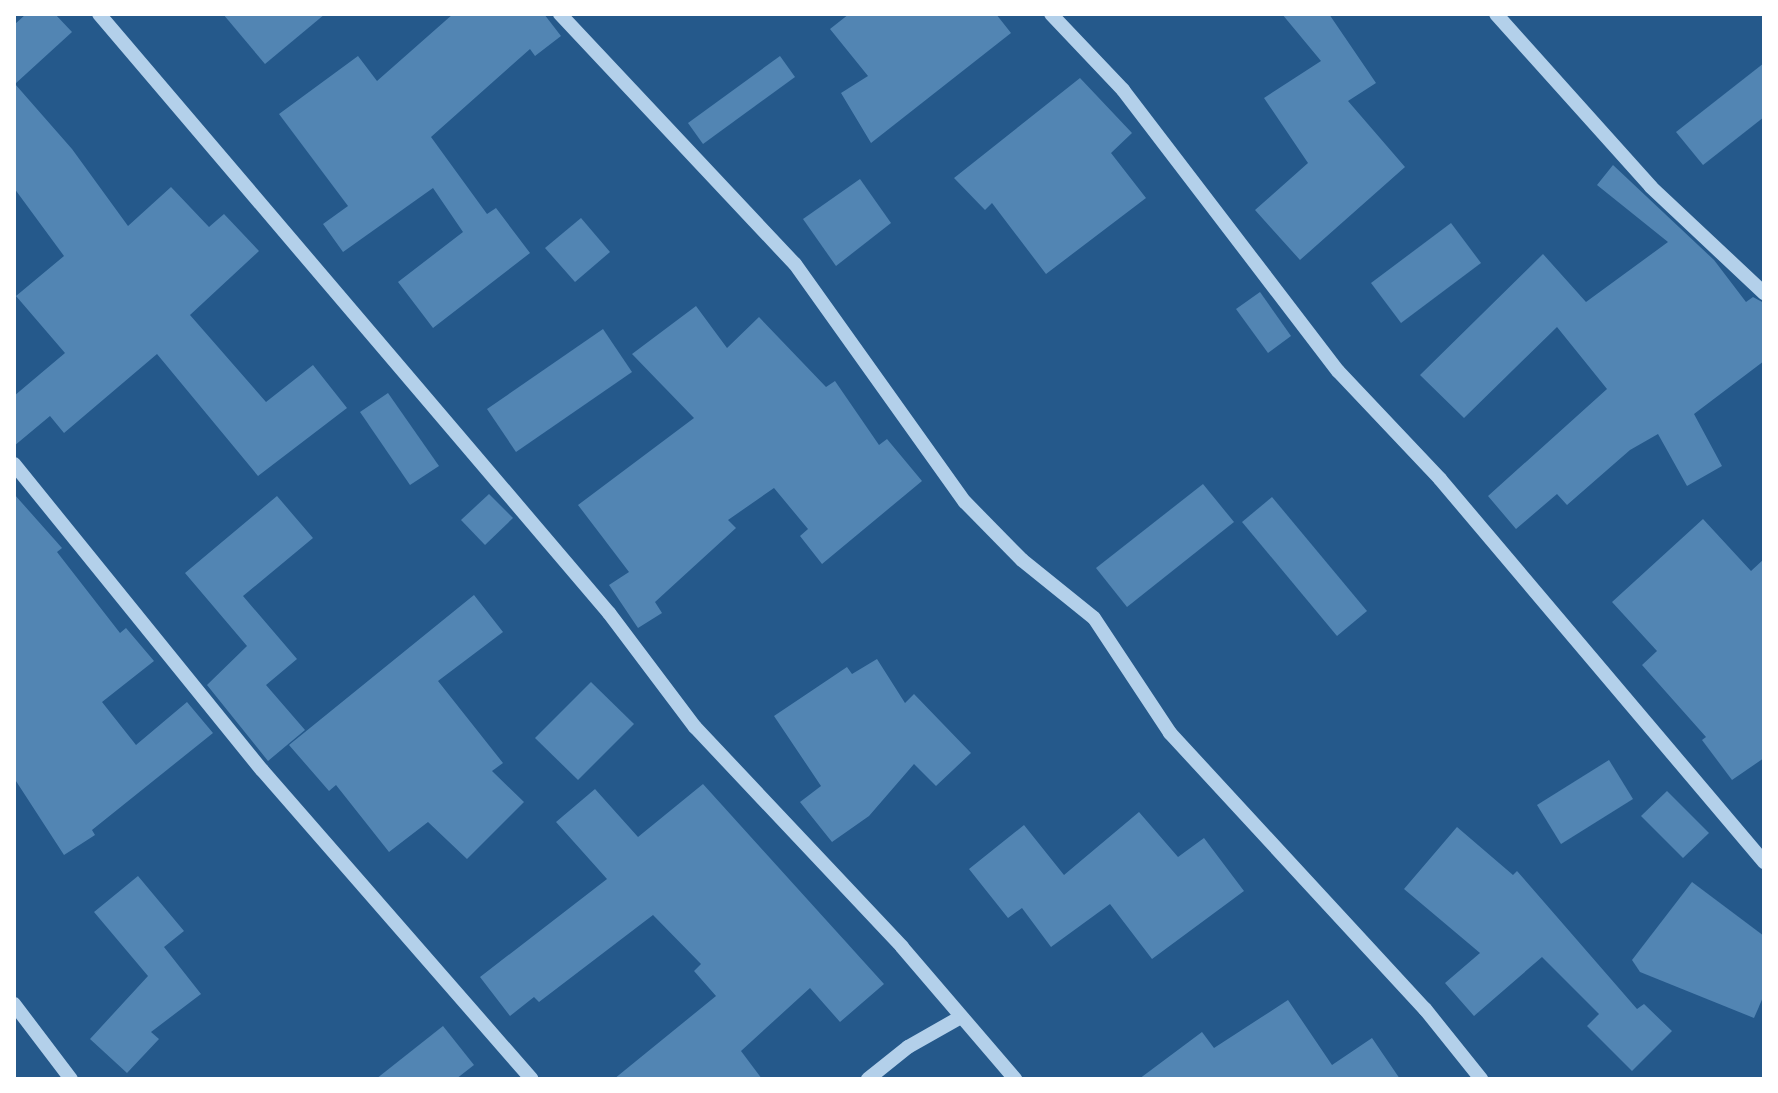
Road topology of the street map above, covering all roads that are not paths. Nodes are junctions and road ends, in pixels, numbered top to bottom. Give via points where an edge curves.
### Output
1 (99, 14) edge
2 (560, 14) edge
3 (1051, 14) edge
4 (1496, 14) edge
5 (1764, 293) edge
6 (14, 464) edge
7 (1764, 862) edge
8 (14, 1004) edge
9 (959, 1018) junction
10 (71, 1079) edge
11 (532, 1079) edge
12 (868, 1079) edge
13 (1015, 1079) edge
14 (1481, 1079) edge

1 - 9 street via 609,613 695,727 902,947
2 - 14 street via 795,264 965,502 1022,560 1094,618 1170,733 1425,1009
3 - 7 street via 1123,90 1338,371 1440,479
4 - 5 street via 1640,176
6 - 11 street via 262,770
8 - 10 street
9 - 12 street via 908,1047
9 - 13 street

